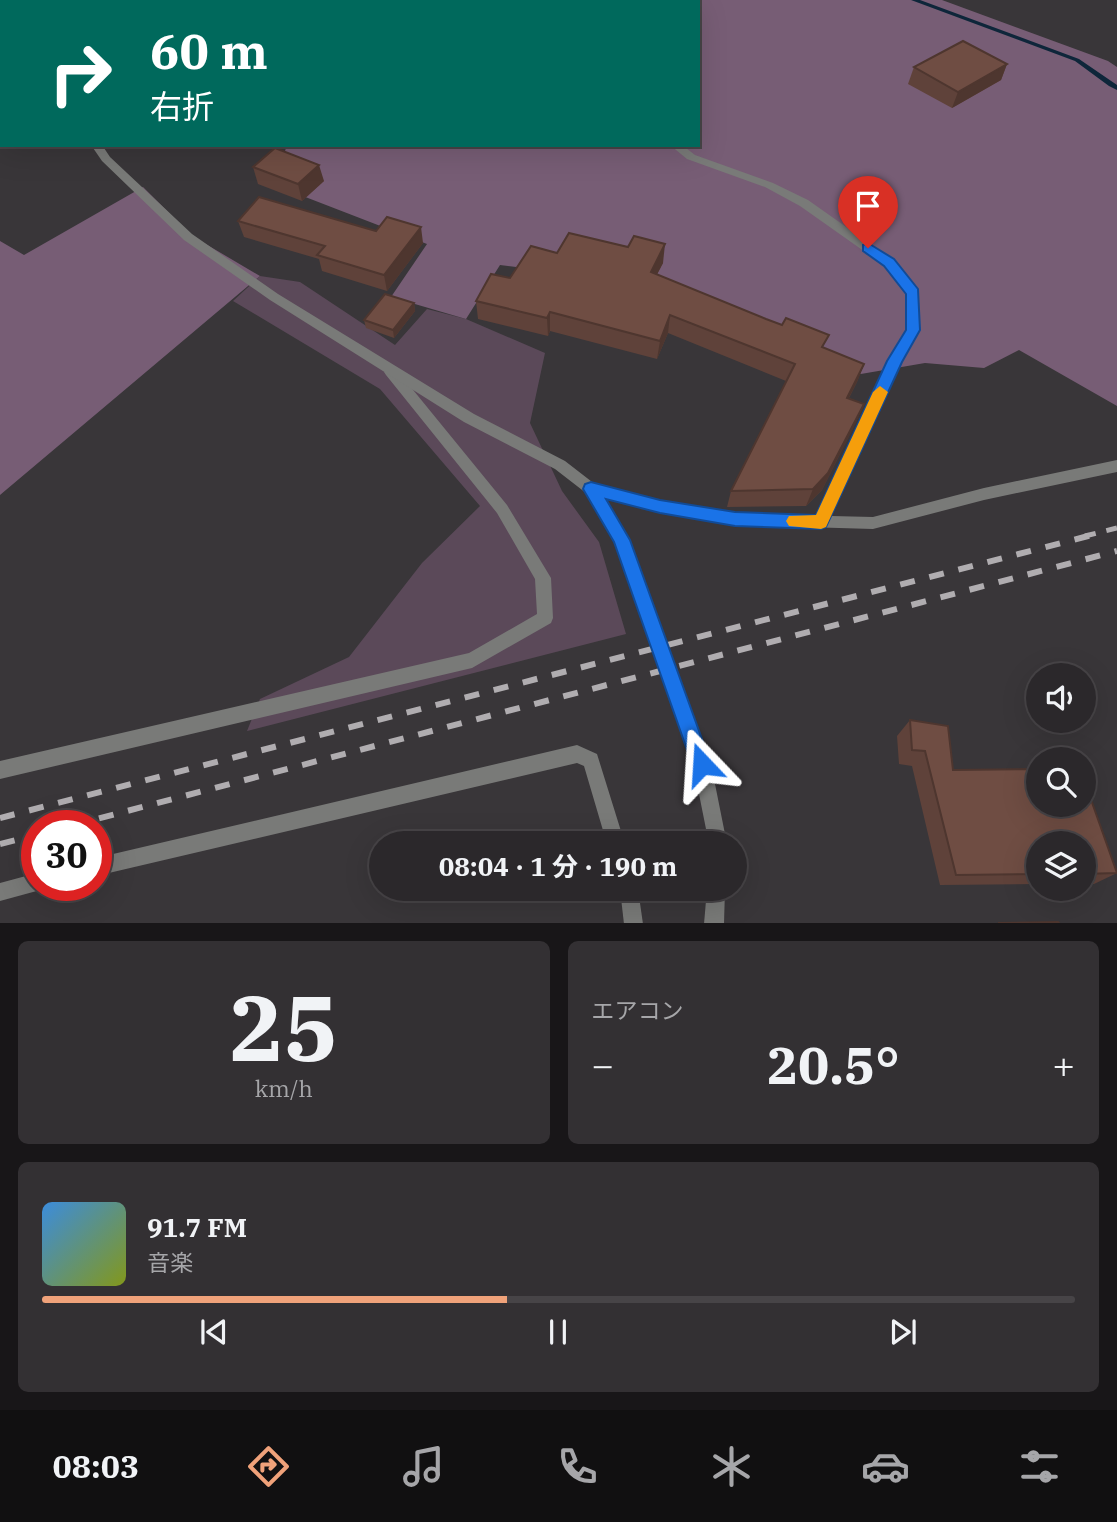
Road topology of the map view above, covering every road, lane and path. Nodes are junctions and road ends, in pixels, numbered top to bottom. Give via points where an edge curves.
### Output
1 (98, 147) edge
2 (678, 147) edge
3 (391, 372) junction
4 (1117, 466) edge
5 (591, 489) junction
6 (821, 522) junction
7 (0, 770) edge
8 (611, 831) edge
9 (715, 831) edge
10 (112, 863) edge
11 (21, 886) edge
12 (0, 891) edge
13 (631, 901) edge
14 (715, 901) edge
15 (634, 923) edge
16 (714, 923) edge

1 - 3 street via 188,237
2 - 6 street via 691,157 804,203 889,263 913,293 913,330
3 - 5 street via 560,465
3 - 7 street via 502,509 543,578 545,618 472,660
4 - 6 street via 873,523
5 - 6 street via 735,519
5 - 9 street via 621,540 702,764
8 - 10 street via 591,760 577,754
11 - 12 street
13 - 15 street
14 - 16 street

